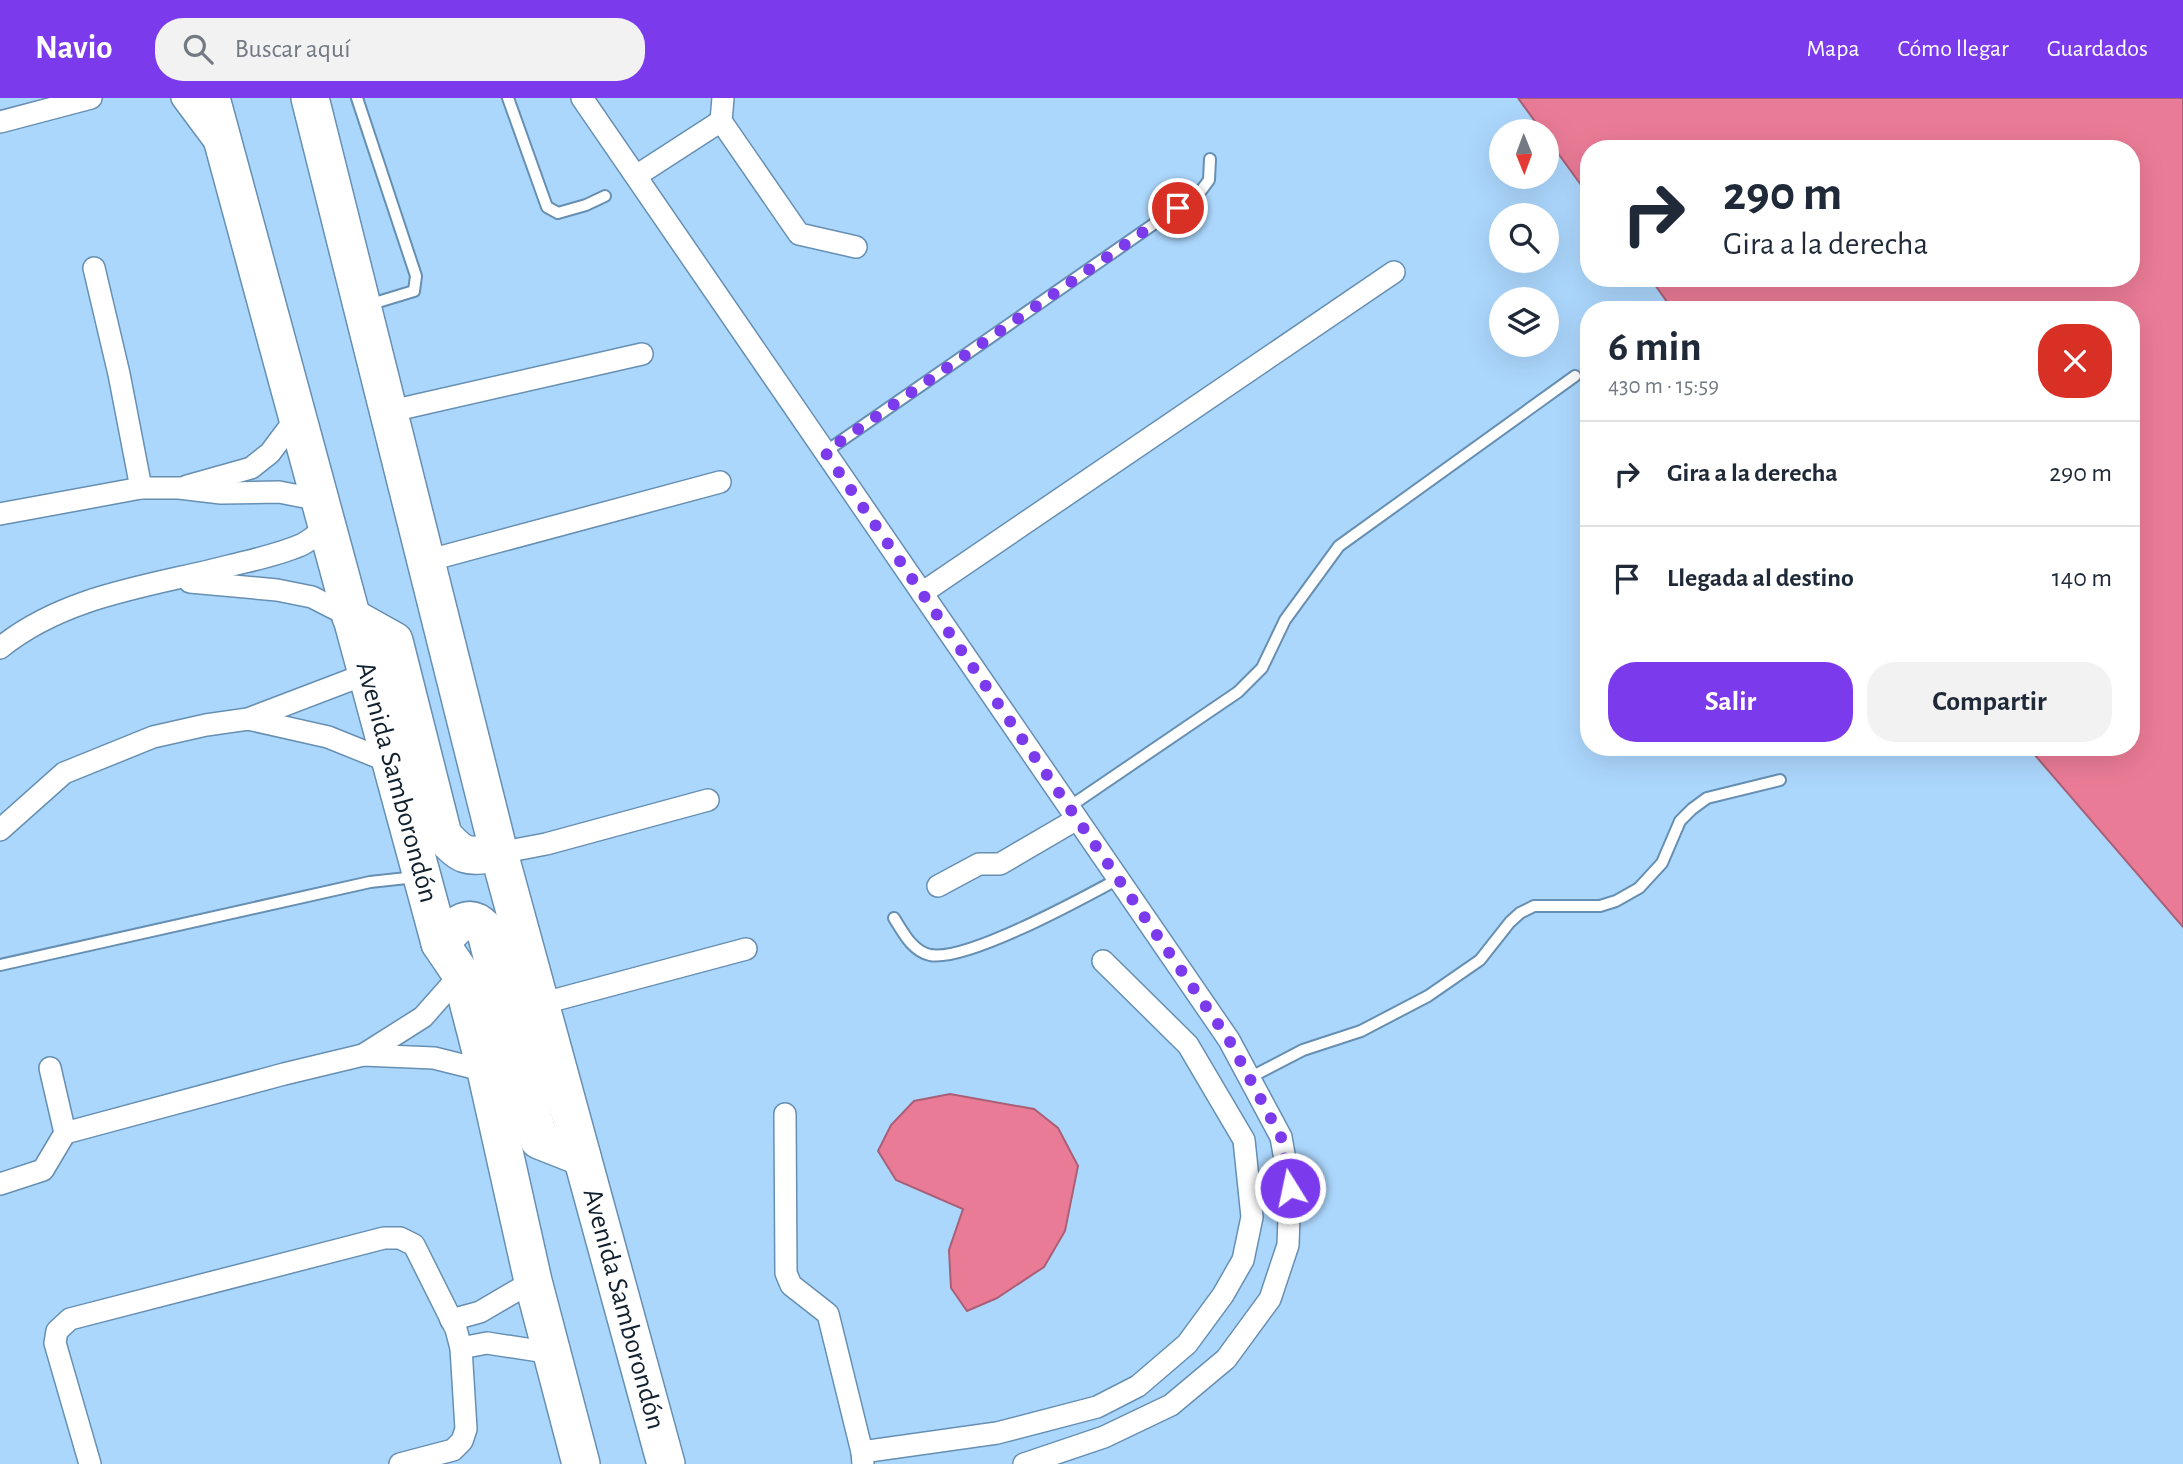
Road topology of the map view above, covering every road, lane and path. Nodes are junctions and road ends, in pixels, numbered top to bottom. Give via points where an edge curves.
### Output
1 (91, 98) edge
2 (182, 98) edge
3 (211, 98) edge
4 (310, 98) edge
5 (357, 98) edge
6 (508, 98) edge
7 (582, 98) edge
8 (723, 98) edge
9 (721, 121) junction
10 (0, 122) edge
11 (228, 158) junction
12 (1210, 159) dead end
13 (636, 176) junction
14 (605, 196) dead end
15 (856, 247) dead end
16 (94, 268) dead end
17 (1394, 272) dead end
18 (362, 307) junction
19 (642, 354) dead end
20 (1575, 376) dead end
21 (387, 412) junction
22 (297, 417) junction
23 (825, 452) junction
24 (720, 482) dead end
25 (141, 488) junction
26 (179, 488) junction
27 (323, 513) junction
28 (0, 514) edge
29 (426, 561) junction
30 (174, 580) junction
31 (922, 593) junction
32 (351, 617) junction
33 (0, 648) edge
34 (366, 674) junction
35 (248, 719) junction
36 (390, 762) junction
37 (1780, 780) dead end
38 (708, 800) dead end
39 (1073, 813) junction
40 (0, 830) edge
41 (499, 853) junction
42 (422, 876) junction
43 (1118, 879) junction
44 (938, 886) dead end
45 (894, 918) dead end
46 (440, 943) junction
47 (746, 949) dead end
48 (1102, 961) dead end
49 (0, 965) edge
50 (461, 974) junction
51 (540, 1004) junction
52 (363, 1055) junction
53 (50, 1068) dead end
54 (486, 1071) junction
55 (1249, 1078) junction
56 (785, 1114) dead end
57 (65, 1133) junction
58 (582, 1157) junction
59 (0, 1184) edge
60 (533, 1281) junction
61 (452, 1320) junction
62 (461, 1348) junction
63 (552, 1353) junction
64 (862, 1458) edge
65 (90, 1464) edge
66 (400, 1464) edge
67 (581, 1464) edge
68 (666, 1464) edge
69 (1024, 1464) edge

1 - 10 street
2 - 11 street
3 - 11 highway, Avenida Samborondón
4 - 18 highway, Avenida Samborondón
5 - 18 lane via 416,276 414,291
6 - 14 lane via 547,207 558,213
7 - 13 street
8 - 9 street
9 - 13 street
9 - 15 street via 799,234
11 - 22 highway, Avenida Samborondón
12 - 23 lane via 1209,180 1200,192
13 - 23 street
16 - 25 street
17 - 31 street
18 - 21 highway, Avenida Samborondón
19 - 21 street
20 - 39 lane via 1339,546 1284,620 1262,668 1238,692
21 - 29 highway, Avenida Samborondón
22 - 26 street via 270,453 251,468
22 - 27 highway, Avenida Samborondón
23 - 31 street
24 - 29 street
25 - 26 street
25 - 28 street
26 - 27 street via 279,492
27 - 30 street via 302,544
27 - 32 highway, Avenida Samborondón
29 - 41 highway, Avenida Samborondón
30 - 32 street via 312,597
30 - 33 street via 60,611
31 - 39 street
32 - 34 highway, Avenida Samborondón
32 - 41 highway via 394,641 443,835 454,849 469,856
34 - 35 street
34 - 36 highway, Avenida Samborondón
35 - 36 street via 328,737
35 - 40 street via 153,737 64,773
36 - 42 highway, Avenida Samborondón
37 - 55 lane via 1707,798 1692,809 1680,821 1662,863 1639,888 1616,901 1600,906 1534,906 1510,922 1480,960 1428,996 1361,1031 1303,1051
38 - 41 street
39 - 43 street
39 - 44 street via 1000,864 979,864
41 - 51 highway, Avenida Samborondón
42 - 46 highway, Avenida Samborondón
42 - 49 lane via 370,882
43 - 45 lane via 1054,914 957,953 931,955 920,950
43 - 55 street via 1229,1040
46 - 50 highway, Avenida Samborondón
46 - 58 highway via 468,920 485,929 539,1140
47 - 51 street
48 - 64 street via 1188,1045 1244,1140 1252,1217 1243,1260 1187,1344 1138,1386 1097,1408 997,1433
50 - 52 street via 423,1017
50 - 54 highway, Avenida Samborondón
51 - 58 highway, Avenida Samborondón
52 - 54 street via 434,1058
52 - 57 street
53 - 57 street
54 - 60 highway, Avenida Samborondón
55 - 69 street via 1281,1137 1290,1188 1288,1245 1270,1300 1226,1359 1171,1405 1104,1437
56 - 64 street via 786,1273 790,1285 828,1314
57 - 59 street via 43,1170
58 - 68 highway, Avenida Samborondón
60 - 61 street via 480,1312
60 - 63 highway, Avenida Samborondón
61 - 62 street
61 - 65 street via 414,1245 400,1238 384,1238 70,1319 57,1331 55,1343
62 - 63 street via 487,1343
62 - 66 street via 466,1429 462,1441 453,1450
63 - 67 highway, Avenida Samborondón

